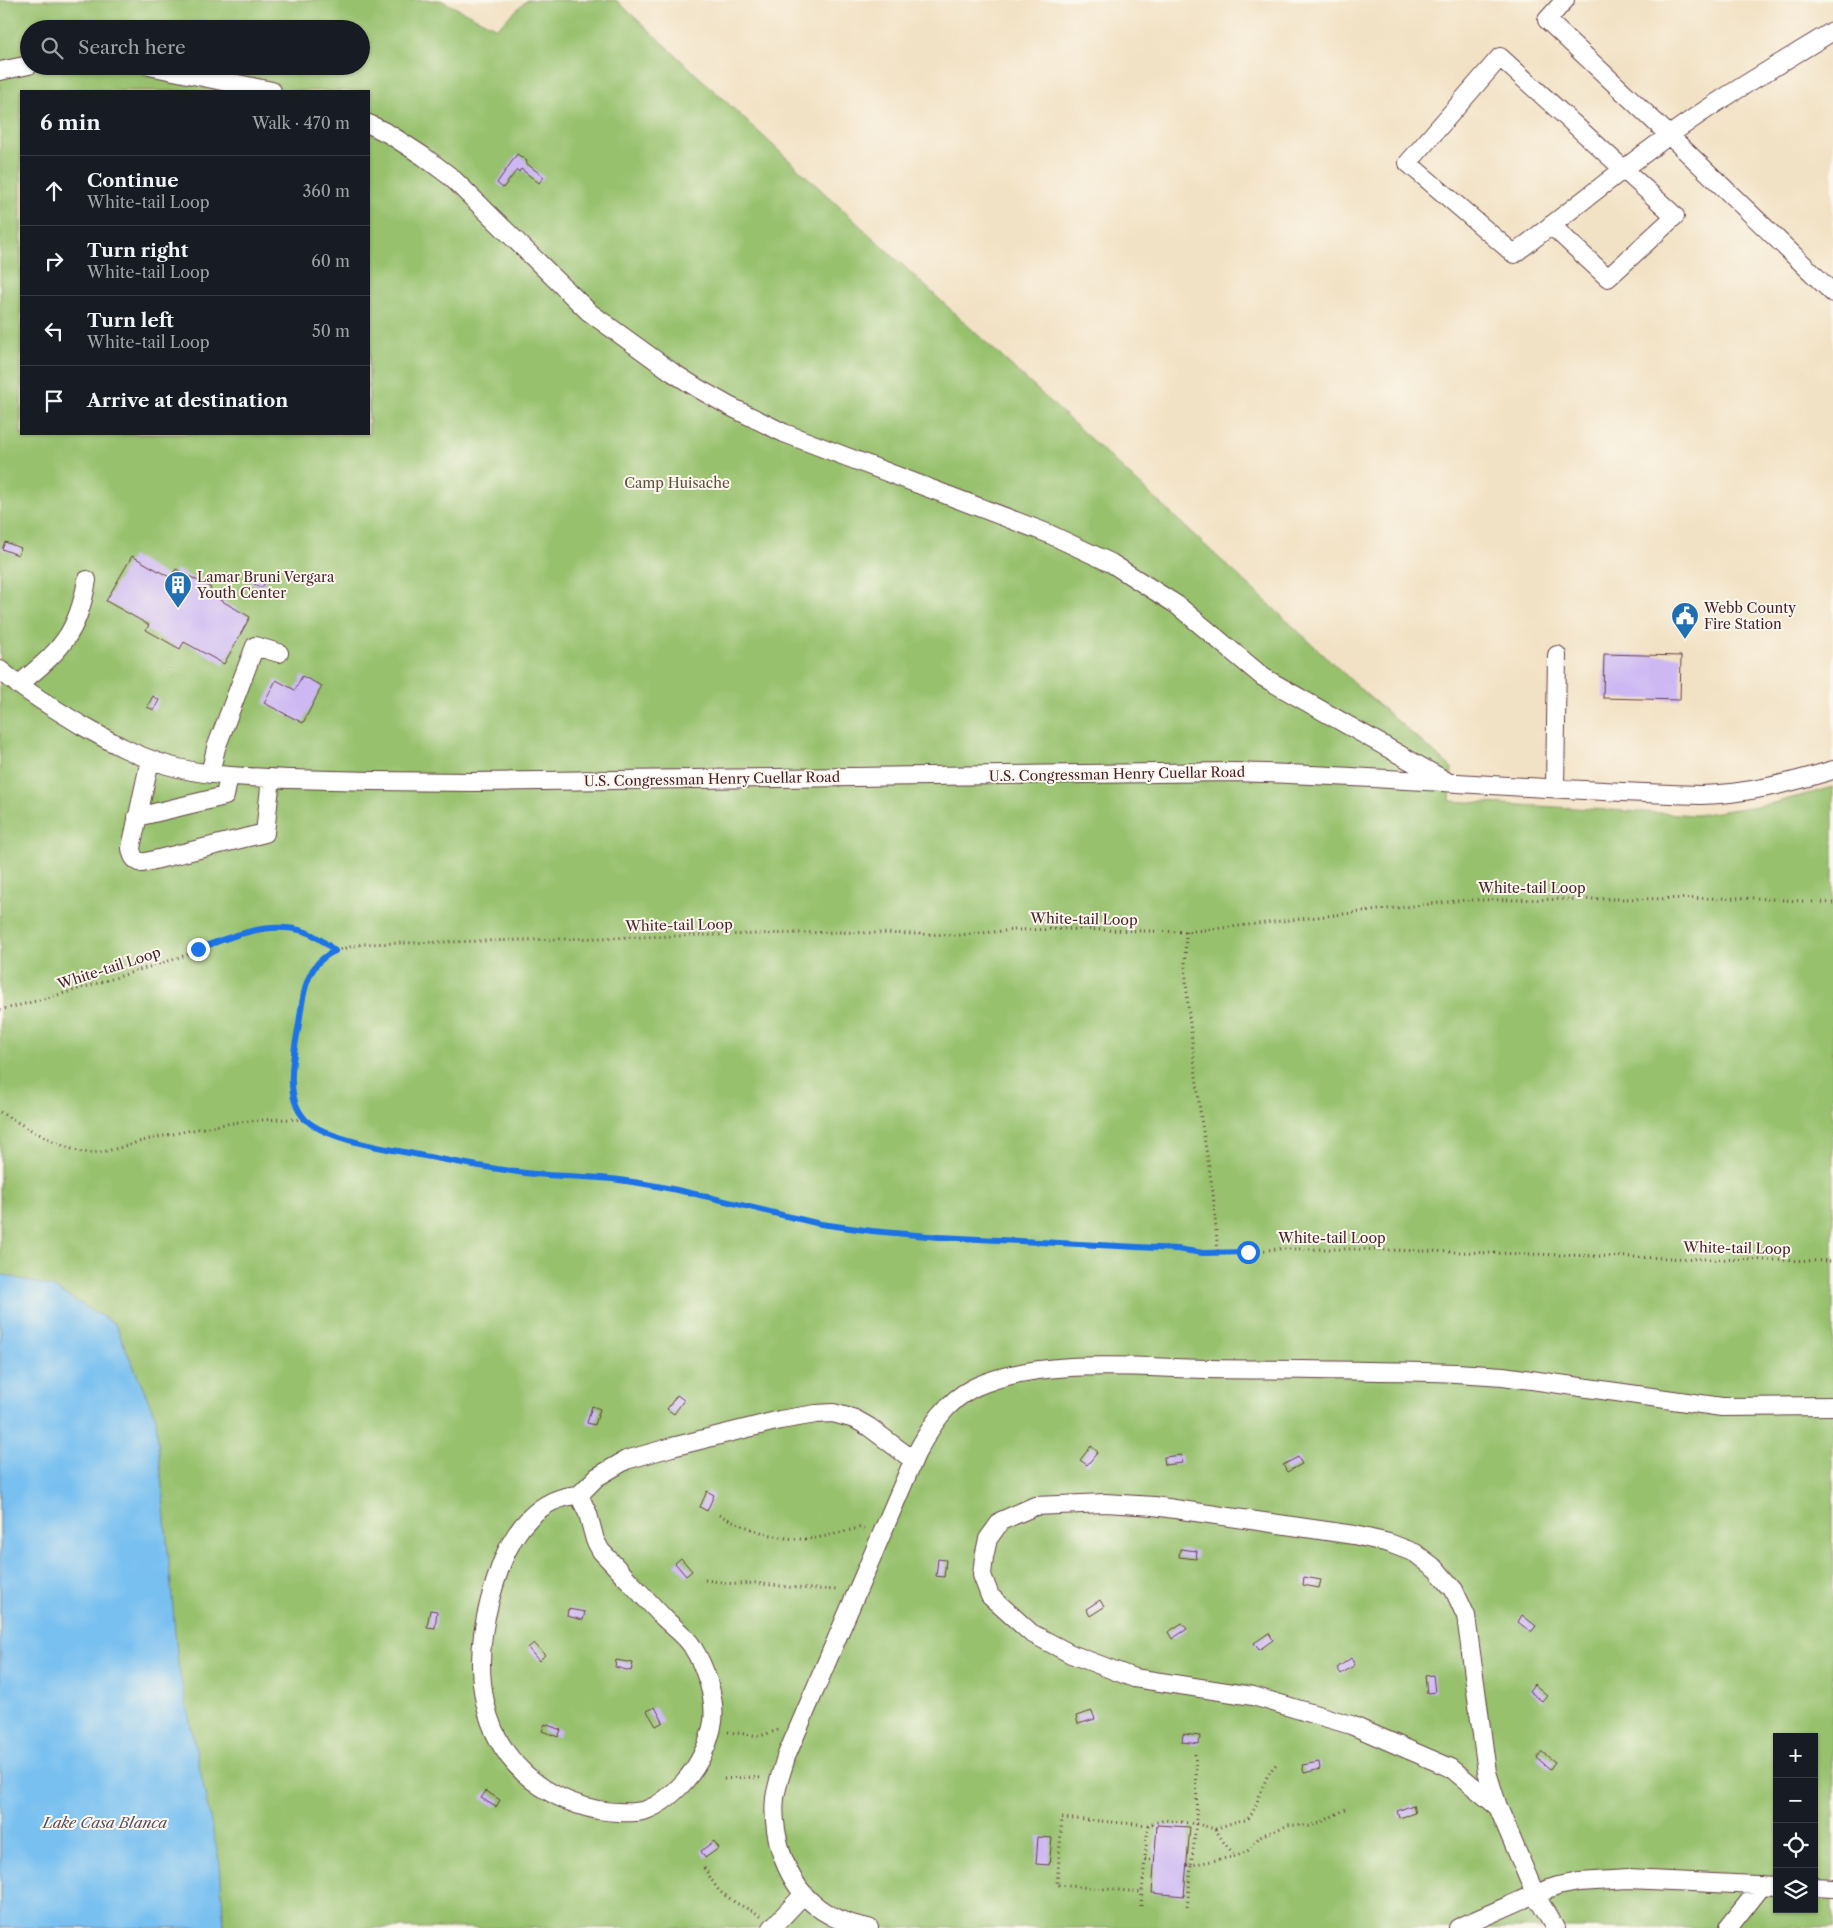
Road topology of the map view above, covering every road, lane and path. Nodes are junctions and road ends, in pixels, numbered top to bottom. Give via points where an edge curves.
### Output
1 (1565, 0) edge
2 (1833, 31) edge
3 (20, 67) edge
4 (0, 71) edge
5 (193, 75) edge
6 (267, 90) edge
7 (370, 125) edge
8 (1670, 136) junction
9 (1624, 170) junction
10 (1551, 225) junction
11 (1833, 293) edge
12 (86, 580) dead end
13 (279, 653) dead end
14 (1558, 655) dead end
15 (0, 670) edge
16 (18, 684) junction
17 (150, 760) junction
18 (1833, 770) edge
19 (210, 774) junction
20 (229, 776) junction
21 (271, 778) junction
22 (1450, 784) junction
23 (1554, 788) junction
24 (137, 817) junction
25 (1833, 903) edge
26 (1186, 932) junction
27 (335, 951) junction
28 (0, 1010) edge
29 (0, 1112) edge
30 (306, 1120) junction
31 (1218, 1254) junction
32 (1833, 1261) edge
33 (1833, 1406) edge
34 (913, 1460) junction
35 (579, 1495) junction
36 (719, 1515) dead end
37 (871, 1533) dead end
38 (705, 1580) dead end
39 (838, 1590) dead end
40 (783, 1728) dead end
41 (728, 1732) dead end
42 (1195, 1754) dead end
43 (1278, 1762) dead end
44 (765, 1778) dead end
45 (724, 1779) dead end
46 (1498, 1807) junction
47 (1346, 1810) dead end
48 (1197, 1824) junction
49 (1148, 1825) junction
50 (1215, 1829) junction
51 (1237, 1856) junction
52 (1145, 1860) junction
53 (1153, 1860) dead end
54 (1189, 1865) junction
55 (704, 1868) dead end
56 (1769, 1885) edge
57 (1818, 1887) edge
58 (1833, 1888) edge
59 (1142, 1892) junction
60 (804, 1894) junction
61 (1535, 1894) junction
62 (1142, 1906) dead end
63 (1187, 1910) dead end
64 (769, 1923) edge
65 (870, 1928) edge
66 (1458, 1928) edge
67 (1555, 1928) edge
68 (1728, 1928) edge

1 - 8 street via 1546,20
2 - 8 street via 1716,103
3 - 4 street
5 - 6 street
7 - 22 street, U.S. Congressman Henry Cuellar Road via 396,138 451,177 588,312 699,389 784,433 1047,532 1111,563 1177,605 1263,677
8 - 9 street
8 - 11 street
9 - 10 street
9 - 10 street via 1675,216 1608,278
9 - 10 street via 1500,56 1408,163 1514,254
12 - 16 street via 83,602 71,633 54,653
13 - 19 street via 255,646 216,748
14 - 23 street
15 - 16 street, U.S. Congressman Henry Cuellar Road
16 - 17 street, U.S. Congressman Henry Cuellar Road via 87,728
17 - 19 street, U.S. Congressman Henry Cuellar Road
17 - 24 street
18 - 23 street, U.S. Congressman Henry Cuellar Road via 1769,787 1720,794
19 - 20 street, U.S. Congressman Henry Cuellar Road
20 - 21 street, U.S. Congressman Henry Cuellar Road
20 - 24 street via 225,796
21 - 22 street, U.S. Congressman Henry Cuellar Road via 473,782 1232,772
21 - 24 street via 265,833 142,863 132,855 131,848
22 - 23 street, U.S. Congressman Henry Cuellar Road
25 - 26 path, White-tail Loop via 1753,898 1466,900
26 - 27 path, White-tail Loop via 1069,929 960,936 837,932 363,944
26 - 31 path via 1188,1006
27 - 28 path, White-tail Loop via 307,932 286,928 261,929 225,938 184,956 52,998
27 - 30 path, White-tail Loop via 323,956 304,989 292,1078 294,1102
29 - 30 path, White-tail Loop via 71,1149 89,1153 216,1125 284,1118
30 - 31 path, White-tail Loop via 331,1134 365,1145 452,1162 625,1181 852,1229
31 - 32 path, White-tail Loop via 1279,1249 1352,1249
33 - 34 street via 1722,1407 1503,1376 1456,1373 1064,1368 1001,1379 960,1395 938,1417
34 - 35 street via 855,1419 833,1413 816,1414 780,1420 626,1460 597,1477
34 - 60 street via 779,1780 774,1814 779,1844 791,1877
35 - 35 street via 547,1504 529,1517 503,1561 482,1635 485,1702 500,1744 514,1764 535,1784 580,1806 610,1812 645,1810 673,1794 693,1772 707,1745 713,1720 711,1694 705,1671 691,1646 601,1551
36 - 37 path via 780,1537 806,1539 859,1528
38 - 39 path
40 - 41 path via 760,1736
42 - 48 path
43 - 50 path via 1268,1774 1247,1820
44 - 45 path
46 - 46 street via 1487,1772 1466,1616 1454,1590 1436,1569 1414,1553 1390,1542 1354,1535 1154,1506 1105,1503 1035,1506 1001,1522 988,1539 982,1575 990,1596 1031,1633 1063,1650 1134,1678 1253,1696 1351,1725 1451,1768
46 - 61 street
47 - 51 path via 1320,1823 1289,1825 1260,1836 1249,1850
48 - 49 path via 1165,1820
48 - 50 path
48 - 54 path
49 - 52 path
49 - 59 path via 1062,1818 1057,1885
50 - 51 path
51 - 54 path
52 - 53 path
52 - 59 path
54 - 63 path
55 - 64 path via 719,1891
56 - 61 street via 1603,1880 1579,1882
56 - 68 street
57 - 58 street
59 - 62 path
60 - 64 street
60 - 65 street via 829,1915
61 - 66 street
61 - 67 street

